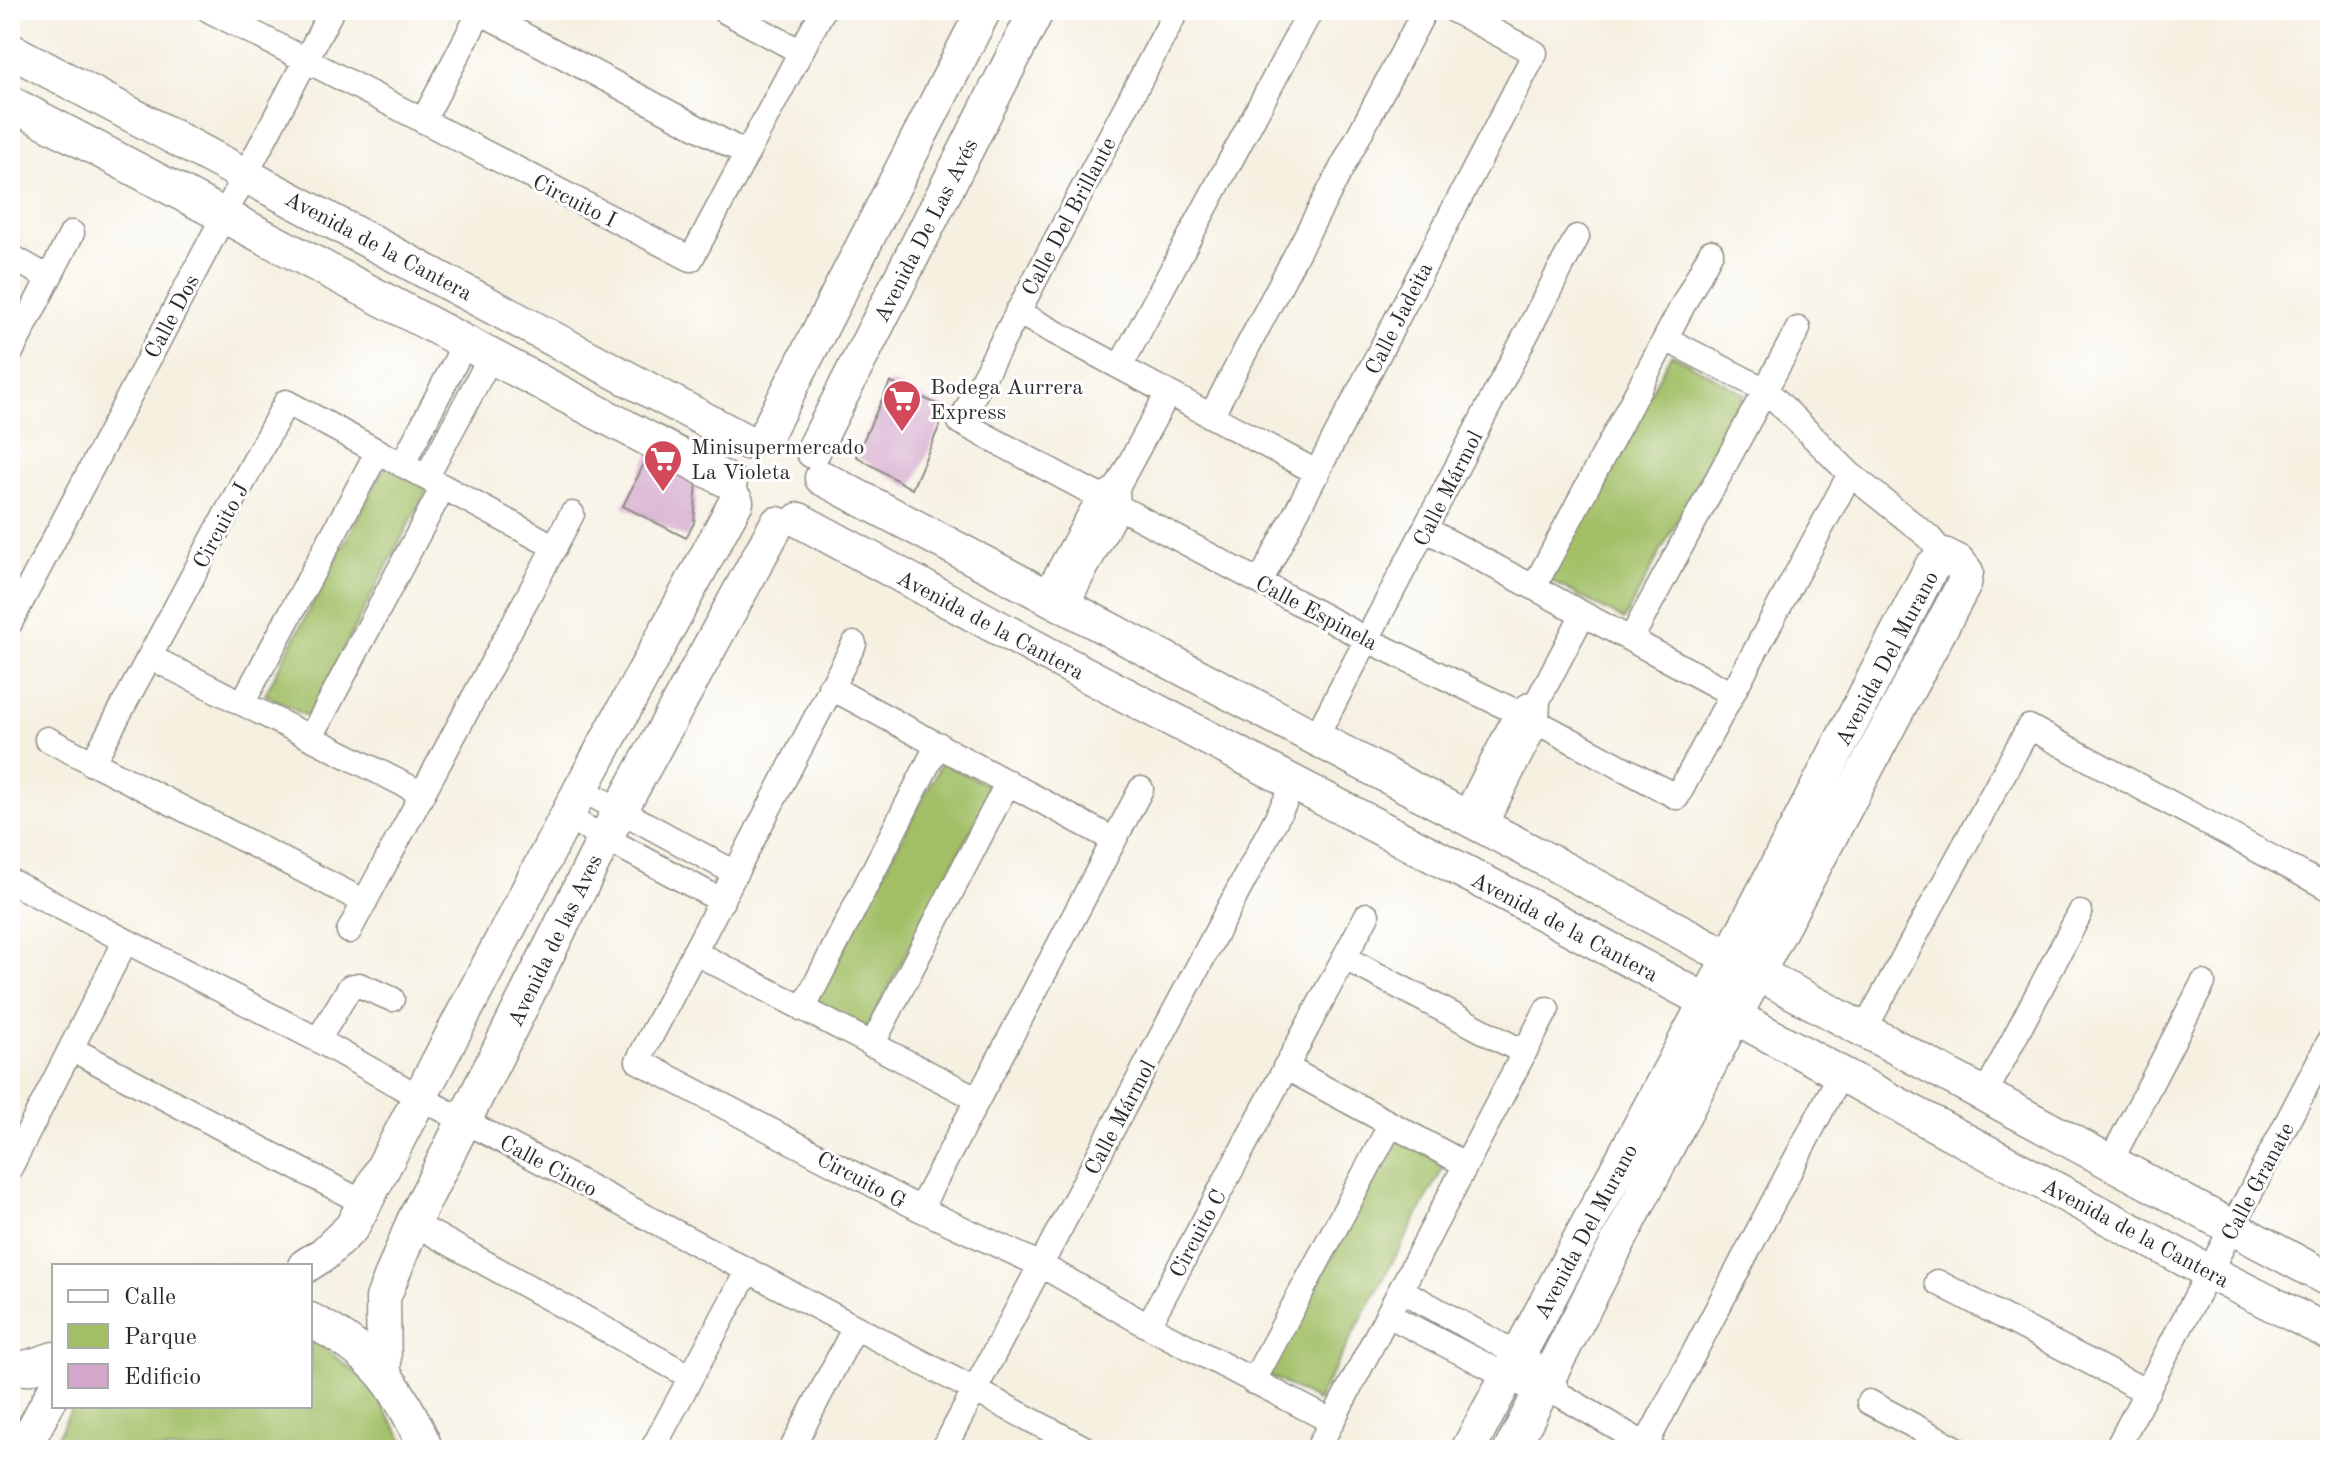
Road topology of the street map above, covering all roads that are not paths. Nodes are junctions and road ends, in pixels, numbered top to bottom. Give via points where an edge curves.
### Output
1 (209, 10) edge
2 (332, 10) edge
3 (723, 10) edge
4 (823, 10) edge
5 (984, 10) edge
6 (1037, 10) edge
7 (1177, 10) edge
8 (1311, 10) edge
9 (1425, 10) edge
10 (1453, 10) edge
11 (480, 11) edge
12 (10, 50) edge
13 (801, 52) junction
14 (305, 61) junction
15 (10, 103) edge
16 (423, 121) junction
17 (747, 154) junction
18 (246, 174) junction
19 (224, 215) junction
20 (72, 233) dead end
21 (1577, 237) dead end
22 (1711, 252) dead end
23 (10, 256) edge
24 (47, 277) junction
25 (1017, 312) junction
26 (1798, 329) dead end
27 (1666, 339) junction
28 (478, 350) junction
29 (10, 354) edge
30 (1120, 367) junction
31 (1767, 391) junction
32 (1168, 393) junction
33 (1211, 416) junction
34 (960, 422) joint
35 (757, 437) junction
36 (378, 451) junction
37 (817, 464) junction
38 (402, 465) junction
39 (1318, 473) junction
40 (1850, 474) junction
41 (434, 482) junction
42 (733, 492) junction
43 (1111, 498) junction
44 (572, 514) dead end
45 (788, 522) junction
46 (1425, 529) junction
47 (555, 547) junction
48 (1944, 555) joint
49 (1260, 582) junction
50 (1534, 587) junction
51 (1055, 603) junction
52 (1583, 614) junction
53 (10, 623) edge
54 (1631, 639) junction
55 (1368, 640) junction
56 (854, 644) dead end
57 (150, 657) junction
58 (830, 687) junction
59 (1732, 694) junction
60 (243, 702) junction
61 (1531, 712) junction
62 (311, 737) junction
63 (47, 739) dead end
64 (1315, 739) junction
65 (938, 744) junction
66 (92, 764) junction
67 (1008, 782) junction
68 (1295, 783) junction
69 (1141, 789) dead end
70 (421, 793) junction
71 (573, 803) junction
72 (1474, 822) junction
73 (612, 824) junction
74 (1114, 840) junction
75 (735, 873) junction
76 (13, 889) edge
77 (2330, 889) edge
78 (722, 901) junction
79 (365, 902) junction
80 (2080, 913) dead end
81 (1367, 915) dead end
82 (349, 931) dead end
83 (125, 942) junction
84 (694, 952) junction
85 (1345, 958) junction
86 (1743, 967) junction
87 (2203, 983) dead end
88 (392, 999) dead end
89 (803, 1009) junction
90 (1547, 1009) dead end
91 (1720, 1010) junction
92 (1863, 1032) junction
93 (318, 1040) junction
94 (2330, 1040) edge
95 (872, 1045) junction
96 (72, 1049) junction
97 (1523, 1052) junction
98 (1285, 1067) junction
99 (1840, 1075) junction
100 (1984, 1096) junction
101 (419, 1097) junction
102 (978, 1099) junction
103 (464, 1121) junction
104 (1391, 1124) junction
105 (1465, 1164) junction
106 (2109, 1164) junction
107 (10, 1168) edge
108 (364, 1203) junction
109 (920, 1209) junction
110 (413, 1223) junction
111 (2232, 1230) junction
112 (308, 1264) edge
113 (1041, 1265) junction
114 (748, 1270) junction
115 (2209, 1272) junction
116 (2330, 1280) edge
117 (1937, 1282) dead end
118 (1401, 1290) junction
119 (1388, 1315) junction
120 (312, 1321) edge
121 (1148, 1326) junction
122 (855, 1327) junction
123 (2330, 1333) edge
124 (52, 1360) edge
125 (1513, 1366) junction
126 (10, 1367) edge
127 (384, 1373) junction
128 (691, 1377) junction
129 (1253, 1382) junction
130 (1550, 1387) junction
131 (975, 1390) junction
132 (2147, 1392) junction
133 (52, 1395) edge
134 (1869, 1402) dead end
135 (1331, 1421) junction
136 (1648, 1449) edge
137 (26, 1450) edge
138 (426, 1450) edge
139 (652, 1450) edge
140 (791, 1450) edge
141 (943, 1450) edge
142 (1088, 1450) edge
143 (1317, 1450) edge
144 (1468, 1450) edge
145 (1511, 1450) edge
146 (1959, 1450) edge
147 (2116, 1450) edge

1 - 14 street, Circuito I
2 - 14 street, Calle Dos
3 - 13 street
4 - 13 street, Circuito I
5 - 35 street
6 - 37 street, Avenida De Las Avés
7 - 25 street, Calle Del Brillante
8 - 30 street
9 - 33 street
10 - 39 street, Calle Jadeita via 1535,53
11 - 16 street
11 - 17 street
12 - 18 street, Avenida de la Cantera
13 - 17 street, Circuito I
14 - 16 street, Circuito I
14 - 18 street, Calle Dos
15 - 19 street, Avenida de la Cantera
16 - 17 street, Circuito I via 691,259
18 - 19 street, Calle Dos
18 - 35 street, Avenida de la Cantera
19 - 28 street, Avenida de la Cantera
19 - 53 street, Calle Dos
20 - 24 street
21 - 46 street, Calle Mármol
22 - 27 street
23 - 24 street
24 - 29 street
25 - 30 street
25 - 34 street, Calle Del Brillante
26 - 31 street
27 - 31 street
27 - 50 street
28 - 38 street
28 - 41 street
28 - 42 street, Avenida de la Cantera
30 - 32 street
31 - 40 street
31 - 54 street
32 - 33 street
32 - 43 street
33 - 39 street
34 - 43 street, Calle Espinela
35 - 37 street via 793,435
35 - 42 street via 737,453 731,467
36 - 38 street, Circuito J
36 - 57 street, Circuito J via 286,402
36 - 60 street
37 - 45 street via 819,493 812,507
37 - 51 street
38 - 41 street, Circuito J
39 - 49 street, Calle Jadeita
40 - 48 street
40 - 59 street
41 - 47 street, Circuito J
41 - 62 street
42 - 45 street via 747,515 761,522
42 - 71 street, Avenida de las Aves
43 - 49 street, Calle Espinela
43 - 51 street
44 - 47 street
45 - 68 street, Avenida de la Cantera
45 - 73 street, Avenida de las Aves
46 - 50 street
46 - 55 street, Calle Mármol
47 - 70 street
48 - 86 street, Avenida Del Murano via 1966,572 1964,584
49 - 55 street, Calle Espinela
50 - 52 street
51 - 64 street
52 - 54 street
52 - 61 street
54 - 59 street
55 - 61 street, Calle Espinela
55 - 64 street, Calle Mármol
56 - 58 street, Circuito G
57 - 60 street
57 - 66 street, Circuito J
58 - 65 street
58 - 75 street, Circuito G
59 - 61 street, Calle Espinela via 1677,797
60 - 62 street
61 - 72 street
62 - 70 street
63 - 66 street
64 - 72 street
65 - 67 street
65 - 89 street
66 - 79 street
67 - 74 street
67 - 95 street
68 - 91 street, Avenida de la Cantera
68 - 113 street, Calle Mármol
69 - 74 street, Circuito G
70 - 79 street
71 - 73 street
71 - 101 street, Avenida de las Aves
72 - 86 street
73 - 75 street
73 - 78 street
73 - 103 street, Avenida de las Aves
74 - 102 street, Circuito G
75 - 78 street, Circuito G
76 - 83 street, Calle Cinco
77 - 92 street via 2029,727
78 - 84 street, Circuito G
79 - 82 street
80 - 100 street
81 - 85 street, Circuito C
83 - 93 street, Calle Cinco
83 - 96 street
84 - 89 street
84 - 109 street, Circuito G via 638,1061
85 - 97 street
85 - 98 street, Circuito C
86 - 91 street, Avenida Del Murano
86 - 92 street
87 - 106 street
88 - 93 street via 359,985 350,987
89 - 95 street
90 - 97 street
91 - 99 street, Avenida de la Cantera
91 - 125 street, Avenida Del Murano
91 - 130 street, Avenida Del Murano
92 - 100 street
93 - 101 street, Calle Cinco
94 - 111 street, Calle Granate
95 - 102 street
96 - 107 street
96 - 108 street
97 - 105 street
98 - 104 street
98 - 121 street, Circuito C
99 - 115 street, Avenida de la Cantera
99 - 136 street
100 - 106 street
101 - 103 street, Calle Cinco
101 - 108 street, Avenida de las Aves
102 - 109 street, Circuito G
103 - 110 street, Avenida de las Aves
103 - 114 street, Calle Cinco
104 - 105 street
104 - 129 street
105 - 118 street
106 - 111 street
108 - 112 street, Avenida de las Aves via 352,1227
109 - 113 street
110 - 127 street, Avenida de las Aves via 383,1298
110 - 128 street
111 - 115 street, Calle Granate
111 - 116 street
113 - 121 street
113 - 131 street, Calle Mármol
114 - 122 street, Calle Cinco
114 - 128 street
115 - 123 street, Avenida de la Cantera
115 - 132 street, Calle Granate
117 - 132 street
118 - 119 street
118 - 125 street
119 - 125 street
119 - 135 street
120 - 127 street via 342,1336
121 - 129 street
122 - 131 street, Calle Cinco
122 - 140 street
124 - 126 street
125 - 130 street
125 - 144 street, Avenida Del Murano
127 - 138 street via 409,1410
128 - 139 street
129 - 135 street
130 - 136 street
130 - 145 street, Avenida Del Murano
131 - 141 street, Calle Mármol
131 - 142 street, Calle Cinco
132 - 147 street, Calle Granate
133 - 137 street
134 - 146 street
135 - 143 street

